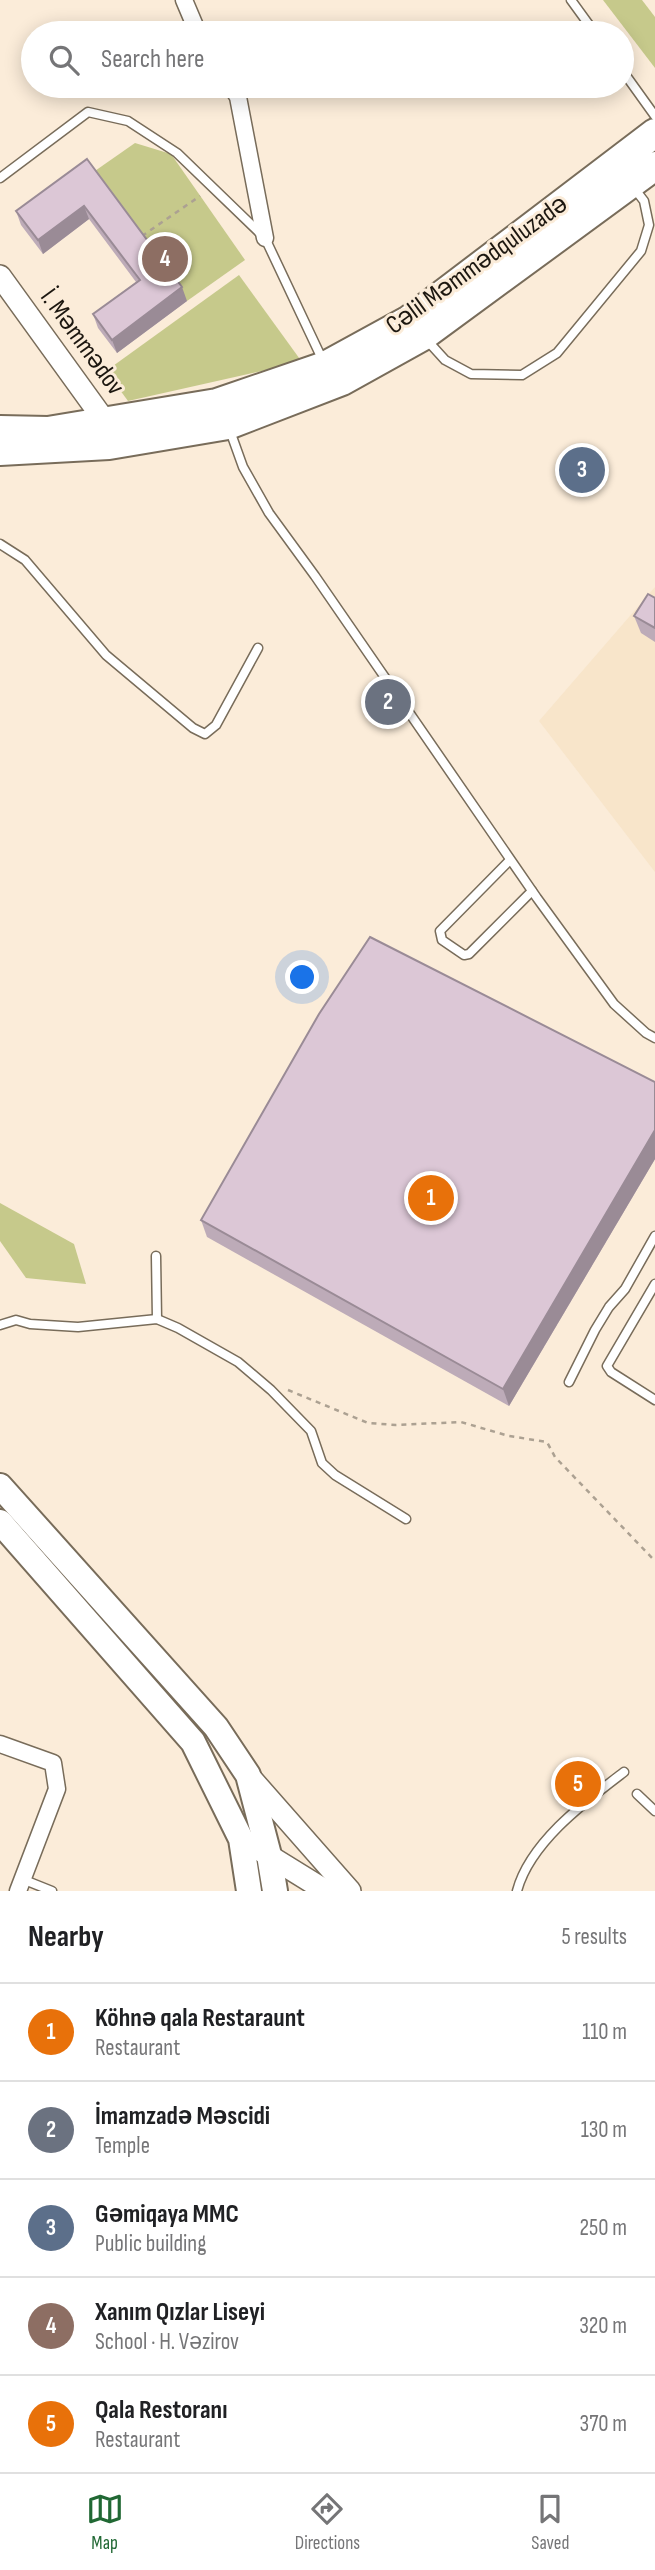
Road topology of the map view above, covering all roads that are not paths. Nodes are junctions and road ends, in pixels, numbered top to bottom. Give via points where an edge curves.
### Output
1 (184, 0) edge
2 (571, 0) edge
3 (193, 21) edge
4 (586, 21) edge
5 (634, 87) edge
6 (238, 98) edge
7 (655, 116) edge
8 (655, 133) edge
9 (655, 166) edge
10 (623, 174) junction
11 (0, 178) edge
12 (265, 238) junction
13 (0, 276) edge
14 (416, 328) junction
15 (325, 366) junction
16 (228, 425) junction
17 (0, 430) edge
18 (107, 434) junction
19 (0, 452) edge
20 (0, 544) edge
21 (258, 648) dead end
22 (510, 860) junction
23 (532, 891) junction
24 (655, 1038) edge
25 (655, 1236) edge
26 (156, 1256) dead end
27 (655, 1284) edge
28 (158, 1319) junction
29 (0, 1325) edge
30 (569, 1382) dead end
31 (655, 1400) edge
32 (0, 1486) edge
33 (406, 1519) dead end
34 (0, 1522) edge
35 (0, 1744) edge
36 (624, 1772) dead end
37 (248, 1775) junction
38 (637, 1794) dead end
39 (655, 1811) edge
40 (241, 1839) junction
41 (270, 1855) junction
42 (20, 1885) edge
43 (52, 1891) edge
44 (248, 1891) edge
45 (275, 1891) edge
46 (326, 1891) edge
47 (350, 1891) edge
48 (517, 1891) edge

1 - 3 street
2 - 4 lane
5 - 7 lane
6 - 12 street
8 - 10 highway, Cəlil Məmmədquluzadə
9 - 10 highway
10 - 14 highway, Cəlil Məmmədquluzadə
10 - 14 lane via 644,201 649,225 641,251 556,353 522,375 471,374 445,360
11 - 12 lane via 88,112 115,118 128,121 177,153
12 - 15 lane
13 - 18 main road, İ. Məmmədov
14 - 15 highway, Cəlil Məmmədquluzadə
14 - 16 highway via 342,381
15 - 18 highway, Cəlil Məmmədquluzadə
16 - 18 highway
16 - 22 lane via 243,467 269,513
17 - 18 highway, Cəlil Məmmədquluzadə
18 - 19 highway
20 - 21 lane via 25,560 106,655 205,734 216,725
22 - 23 lane
22 - 23 lane via 440,931 442,940 470,954
23 - 24 lane via 614,1004
25 - 30 lane via 595,1330
26 - 28 lane
27 - 31 lane via 607,1366
28 - 29 lane via 78,1327 16,1320
28 - 33 lane via 238,1362 310,1431 322,1463
32 - 37 main road via 216,1727
34 - 40 main road via 193,1742
35 - 42 street via 53,1763 57,1789
36 - 48 lane via 547,1839
37 - 41 main road
37 - 47 main road
38 - 39 lane
40 - 41 main road
40 - 44 main road
41 - 45 main road
41 - 46 main road
42 - 43 lane

